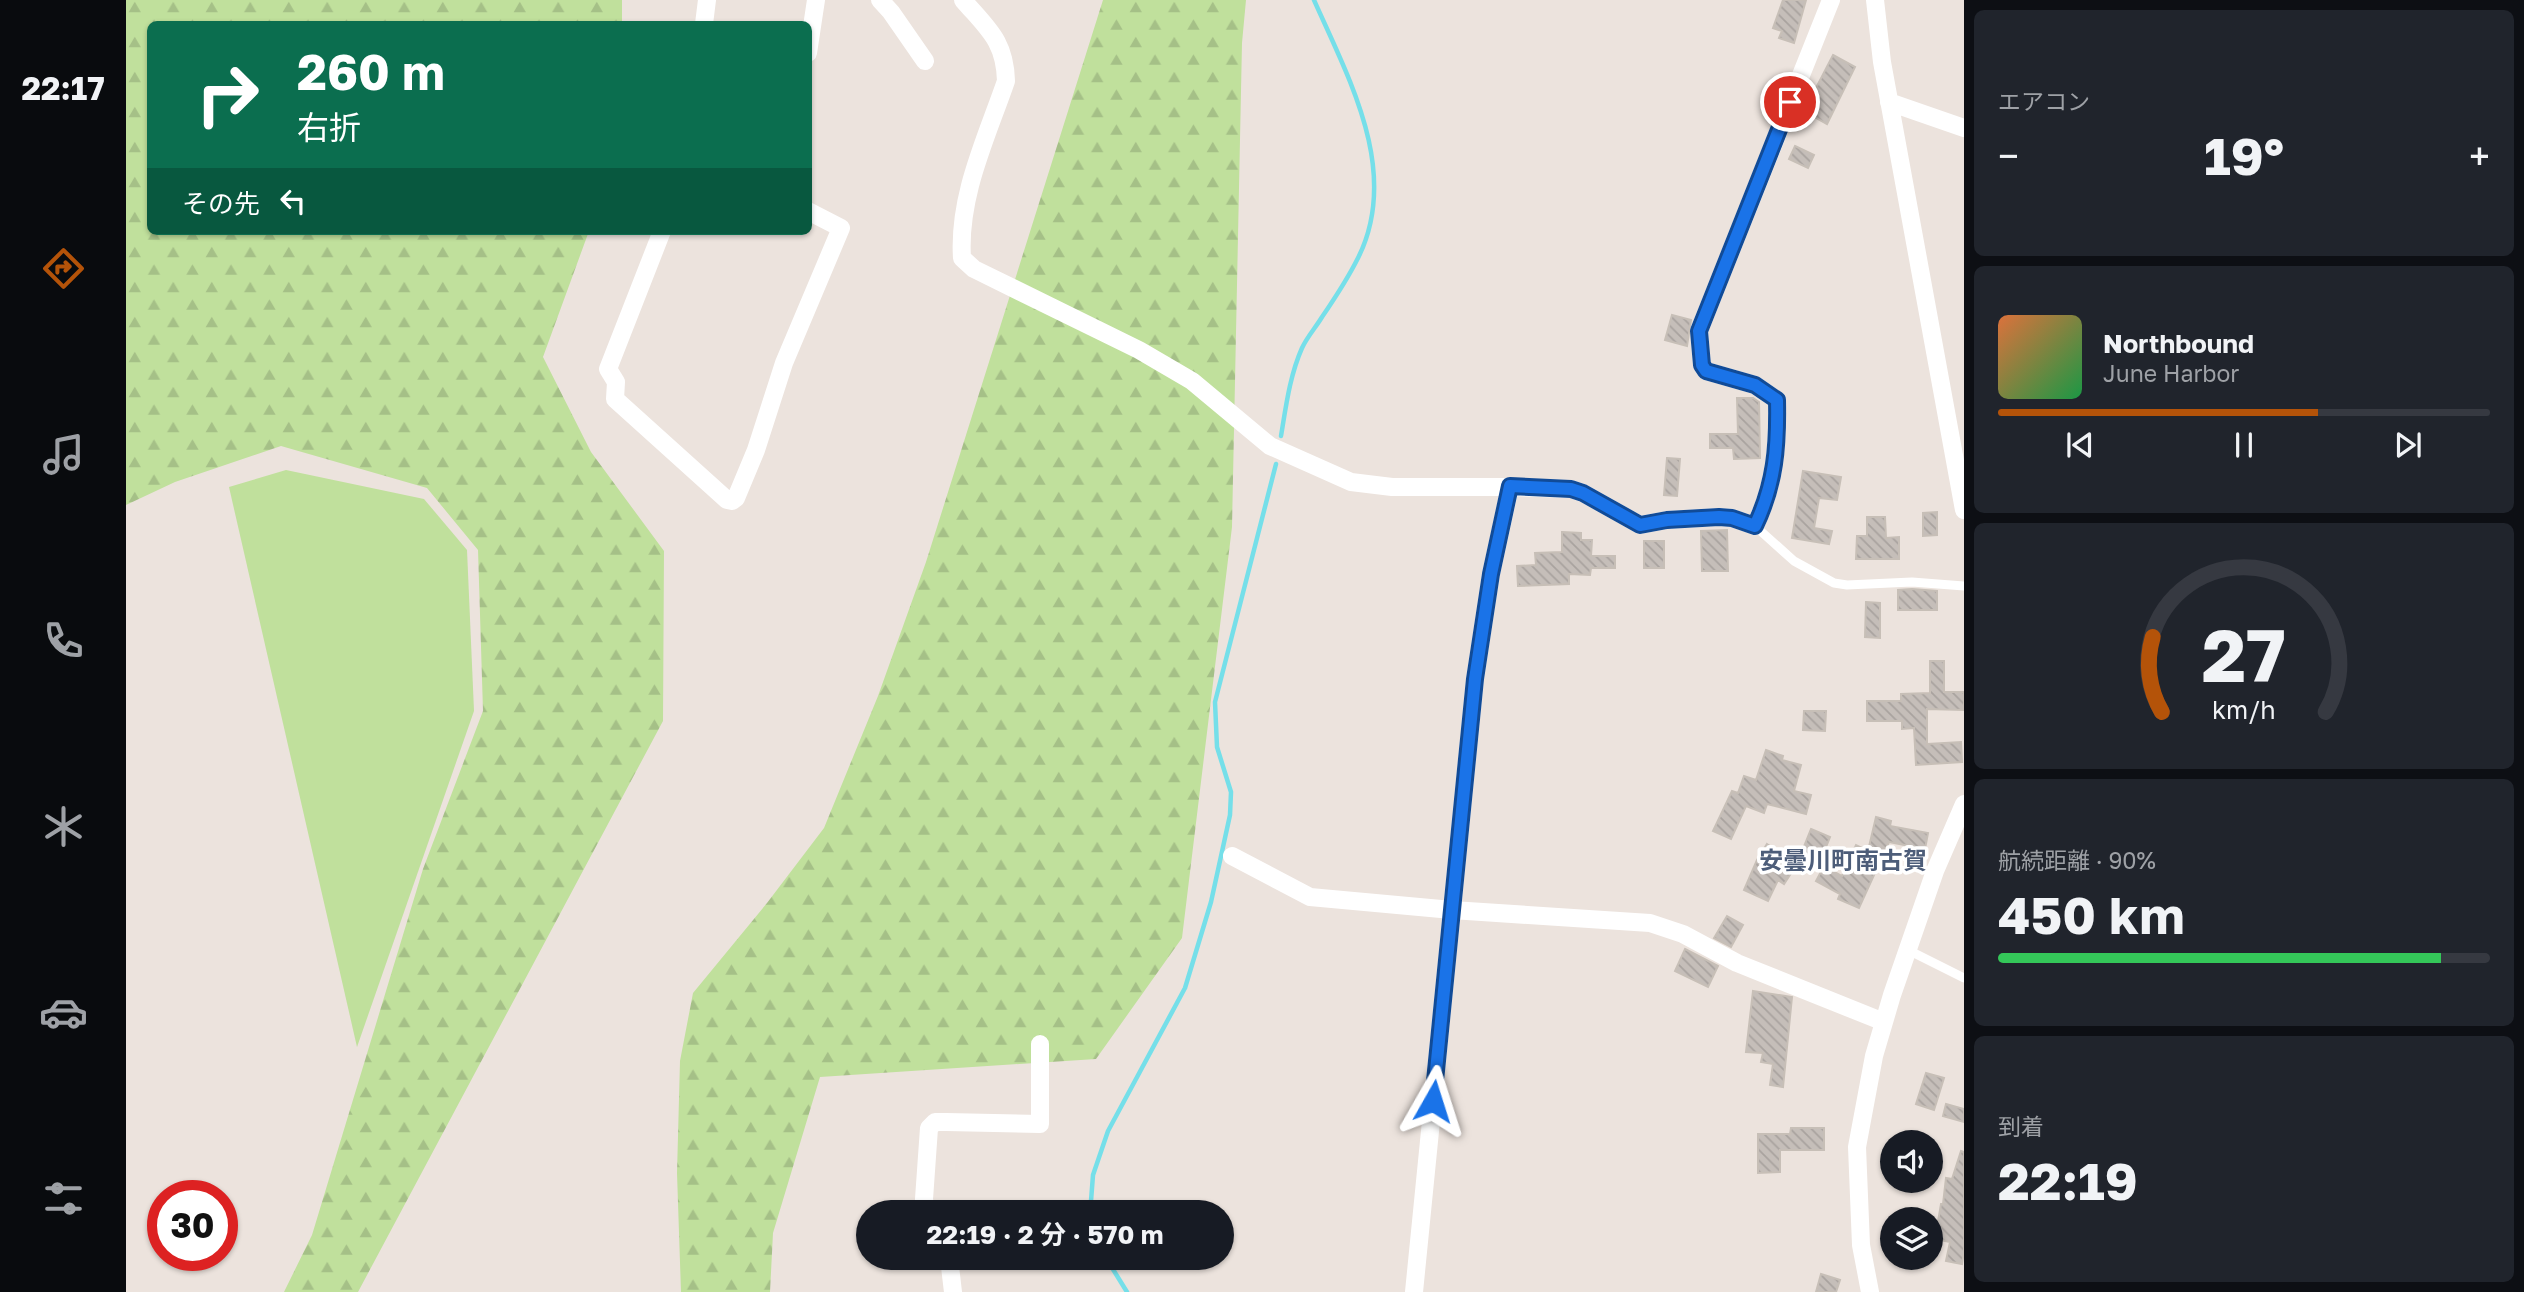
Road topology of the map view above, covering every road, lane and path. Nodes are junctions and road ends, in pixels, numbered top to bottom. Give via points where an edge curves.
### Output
1 (707, 0) edge
2 (816, 0) edge
3 (880, 0) edge
4 (964, 0) edge
5 (1831, 0) edge
6 (1875, 0) edge
7 (704, 21) edge
8 (812, 26) edge
9 (925, 61) dead end
10 (1889, 102) junction
11 (1964, 128) edge
12 (812, 213) edge
13 (660, 235) edge
14 (1510, 486) junction
15 (1964, 510) edge
16 (1755, 526) junction
17 (1964, 586) edge
18 (1964, 804) edge
19 (1232, 856) dead end
20 (1452, 910) junction
21 (1908, 950) junction
22 (1964, 978) edge
23 (1884, 1022) junction
24 (1040, 1044) dead end
25 (924, 1200) edge
26 (950, 1270) edge
27 (953, 1292) edge
28 (1414, 1292) edge
29 (1870, 1292) edge

1 - 7 street
2 - 8 street
3 - 9 street
4 - 14 street via 999,42 1006,63 1006,81 965,202 962,258 974,269 1139,350 1192,381 1270,446 1351,482
5 - 16 street via 1699,331 1706,371 1755,385 1777,400 1772,485
6 - 10 street
10 - 11 street
10 - 15 street
12 - 13 street via 841,228 732,501 615,399 616,382 608,369
14 - 16 street via 1571,489 1640,525 1719,517
14 - 20 street via 1475,679
16 - 17 lane via 1794,561 1834,583
18 - 21 street
19 - 20 street via 1310,897
20 - 23 street via 1650,923
20 - 28 street
21 - 22 lane
21 - 23 street
23 - 29 street via 1857,1147 1861,1245
24 - 25 street via 1040,1124 934,1122 929,1128
26 - 27 street

